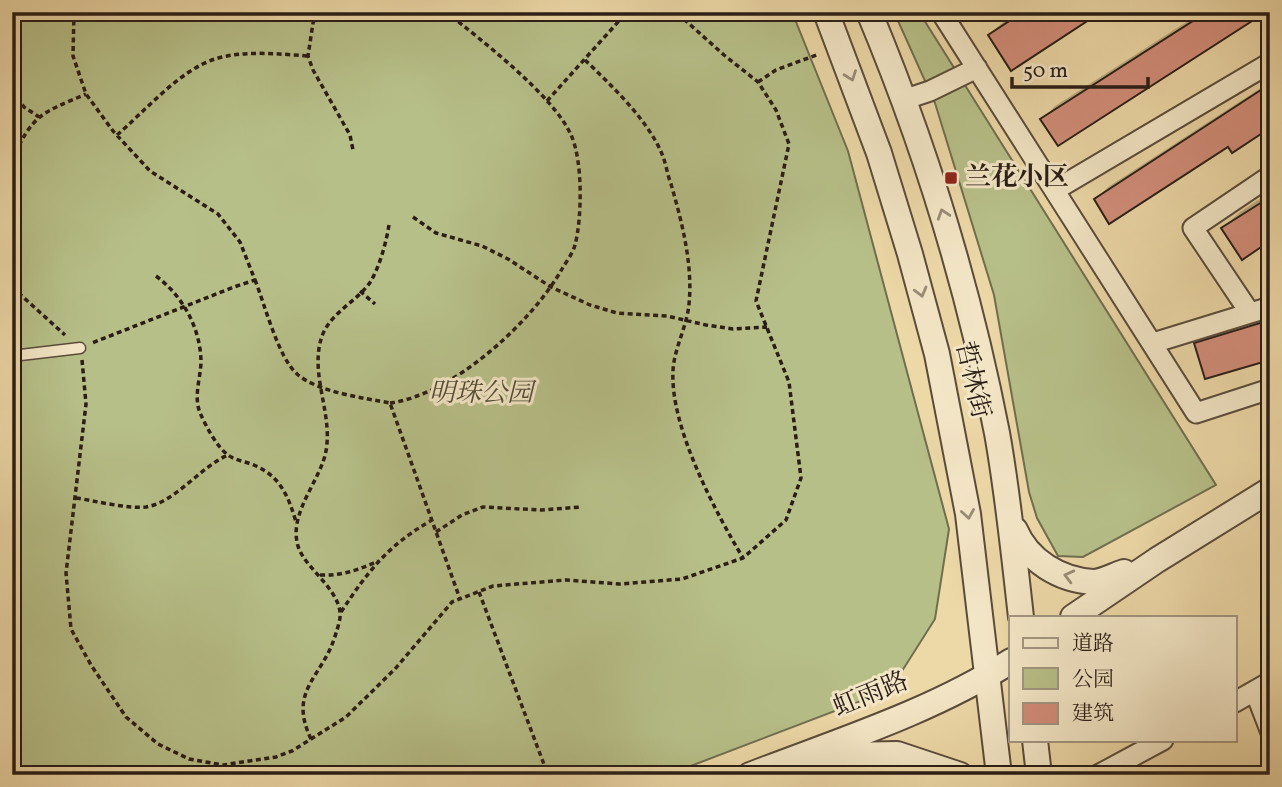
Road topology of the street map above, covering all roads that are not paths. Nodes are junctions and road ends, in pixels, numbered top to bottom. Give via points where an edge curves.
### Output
1 (826, 12) edge
2 (869, 12) edge
3 (941, 12) edge
4 (1270, 63) edge
5 (977, 68) junction
6 (903, 100) junction
7 (1270, 176) edge
8 (1055, 190) junction
9 (1270, 307) edge
10 (1250, 313) junction
11 (1153, 343) junction
12 (80, 348) road end
13 (12, 356) edge
14 (1270, 389) edge
15 (1270, 490) edge
16 (1010, 518) junction
17 (1157, 560) junction
18 (1021, 616) edge
19 (1074, 616) edge
20 (1009, 662) edge
21 (988, 675) junction
22 (1263, 686) edge
23 (1236, 701) edge
24 (1270, 730) edge
25 (1035, 742) edge
26 (1159, 742) edge
27 (750, 775) edge
28 (758, 775) edge
29 (960, 775) edge
30 (999, 775) edge
31 (1039, 775) edge
32 (1098, 775) edge

1 -> 21 street, 哲林街 via 887,178 937,354 968,514
2 - 6 street, 哲林街
3 - 5 street
4 - 8 street
5 - 6 street
5 - 8 street
16 -> 6 street, 哲林街 via 997,434 952,243
7 - 10 street via 1193,228
8 - 11 street
9 - 10 street
10 - 11 street
11 - 14 street via 1196,413
12 - 13 lane
15 - 17 street
17 -> 16 street via 1094,582 1055,572 1028,553
16 - 18 street, 哲林街
17 - 19 street
20 - 21 street, 虹雨路
21 - 27 street, 虹雨路 via 917,710
21 - 30 street, 哲林街
22 - 23 street
22 - 24 street
25 - 31 street
26 - 32 street
28 - 29 street via 849,755 897,754

